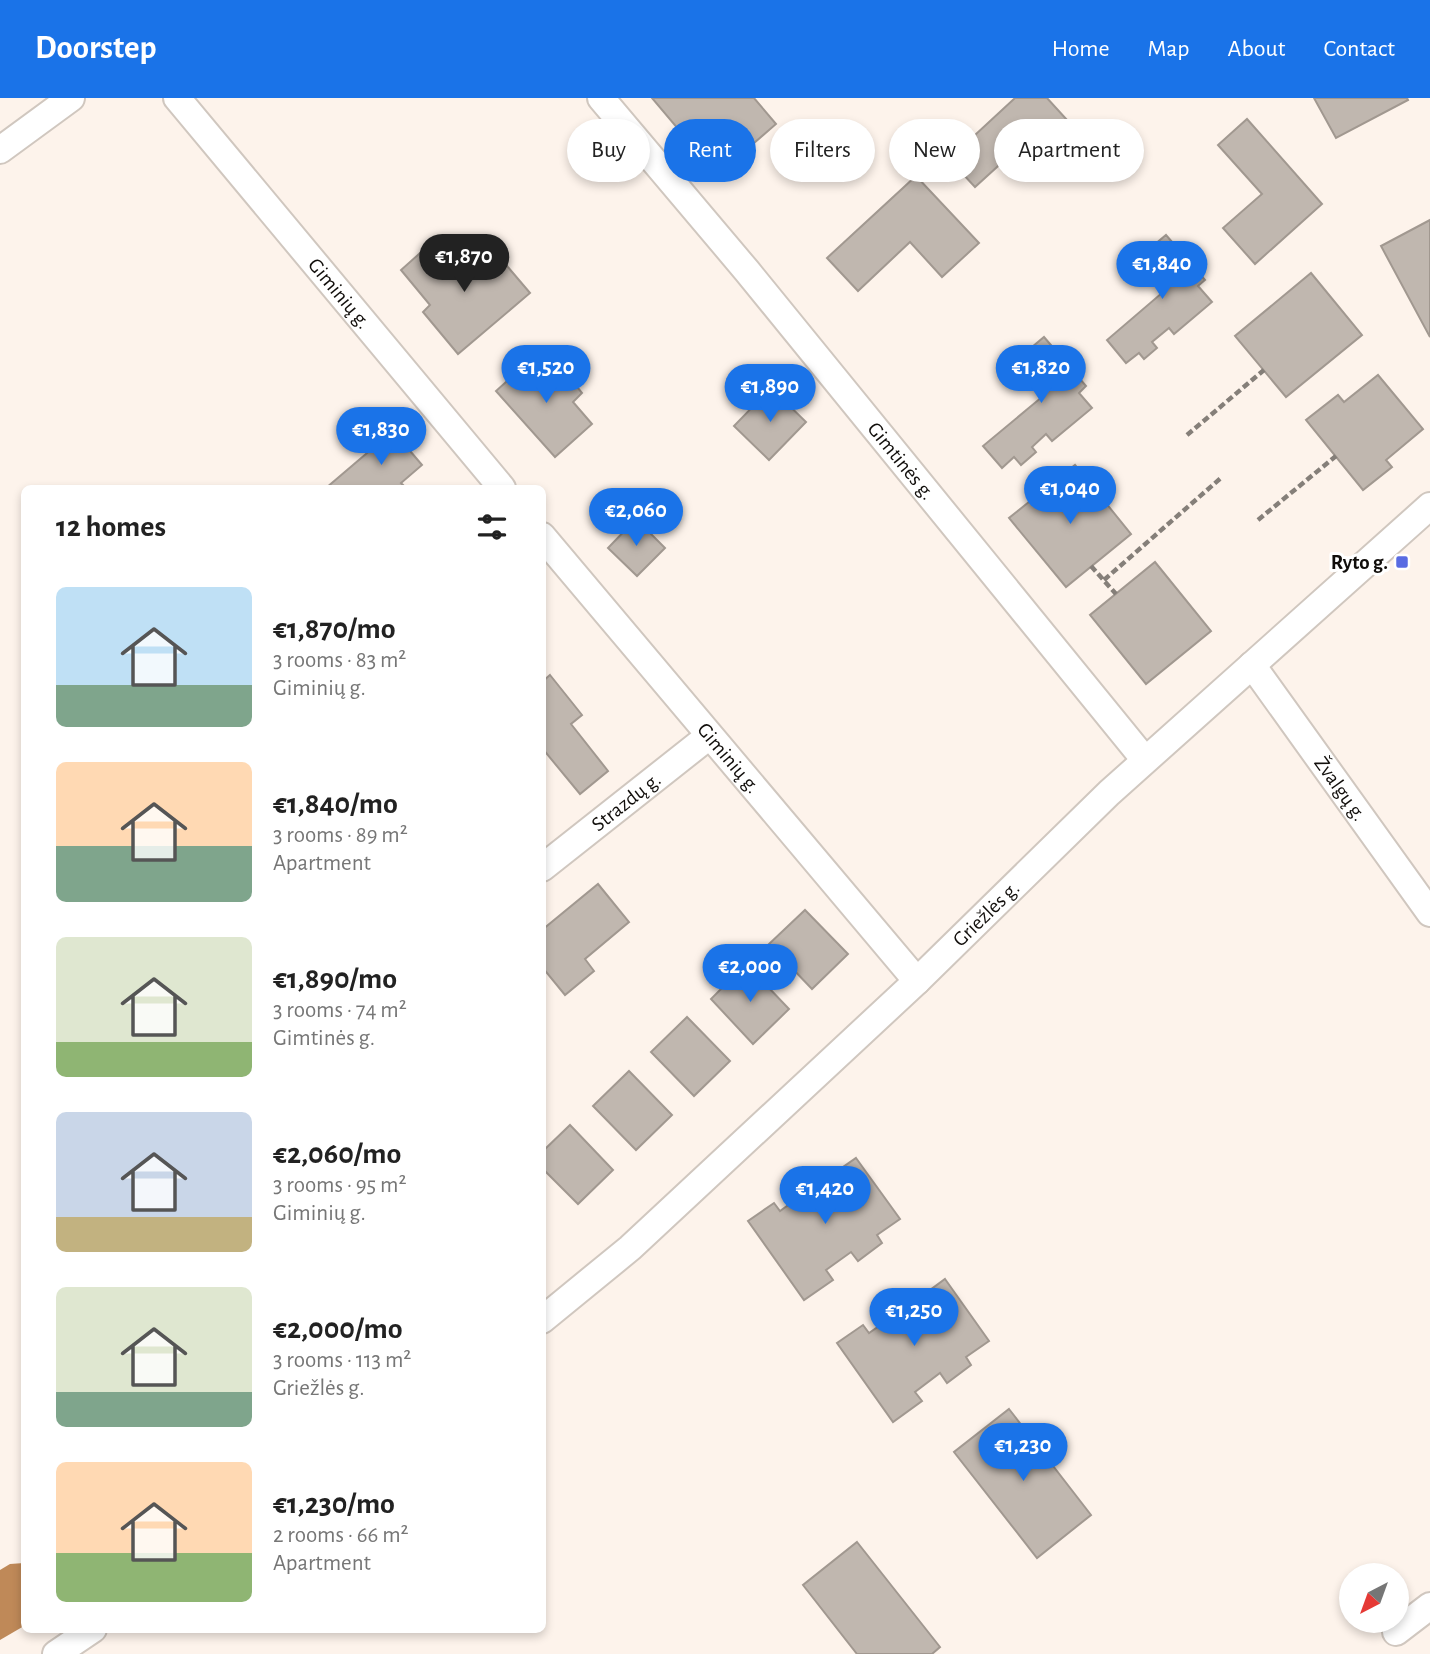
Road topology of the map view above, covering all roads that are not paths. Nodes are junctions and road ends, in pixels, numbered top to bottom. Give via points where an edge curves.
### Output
1 (71, 98) edge
2 (177, 98) edge
3 (601, 98) edge
4 (0, 150) edge
5 (500, 485) edge
6 (1430, 506) edge
7 (546, 542) edge
8 (1252, 664) junction
9 (709, 736) junction
10 (1145, 760) junction
11 (546, 865) edge
12 (1430, 913) edge
13 (917, 981) junction
14 (546, 1317) edge
15 (1430, 1606) edge
16 (1409, 1622) edge
17 (87, 1633) edge
18 (56, 1654) edge

1 - 4 street
2 - 5 street, Giminių g.
3 - 10 street, Gimtinės g.
6 - 8 street, Griežlės g.
7 - 9 street, Giminių g.
8 - 10 street, Griežlės g.
8 - 12 street, Žvalgų g.
9 - 11 street, Strazdų g.
9 - 13 street, Giminių g.
10 - 13 street, Griežlės g.
13 - 14 street, Griežlės g. via 630,1248
15 - 16 street
17 - 18 street

